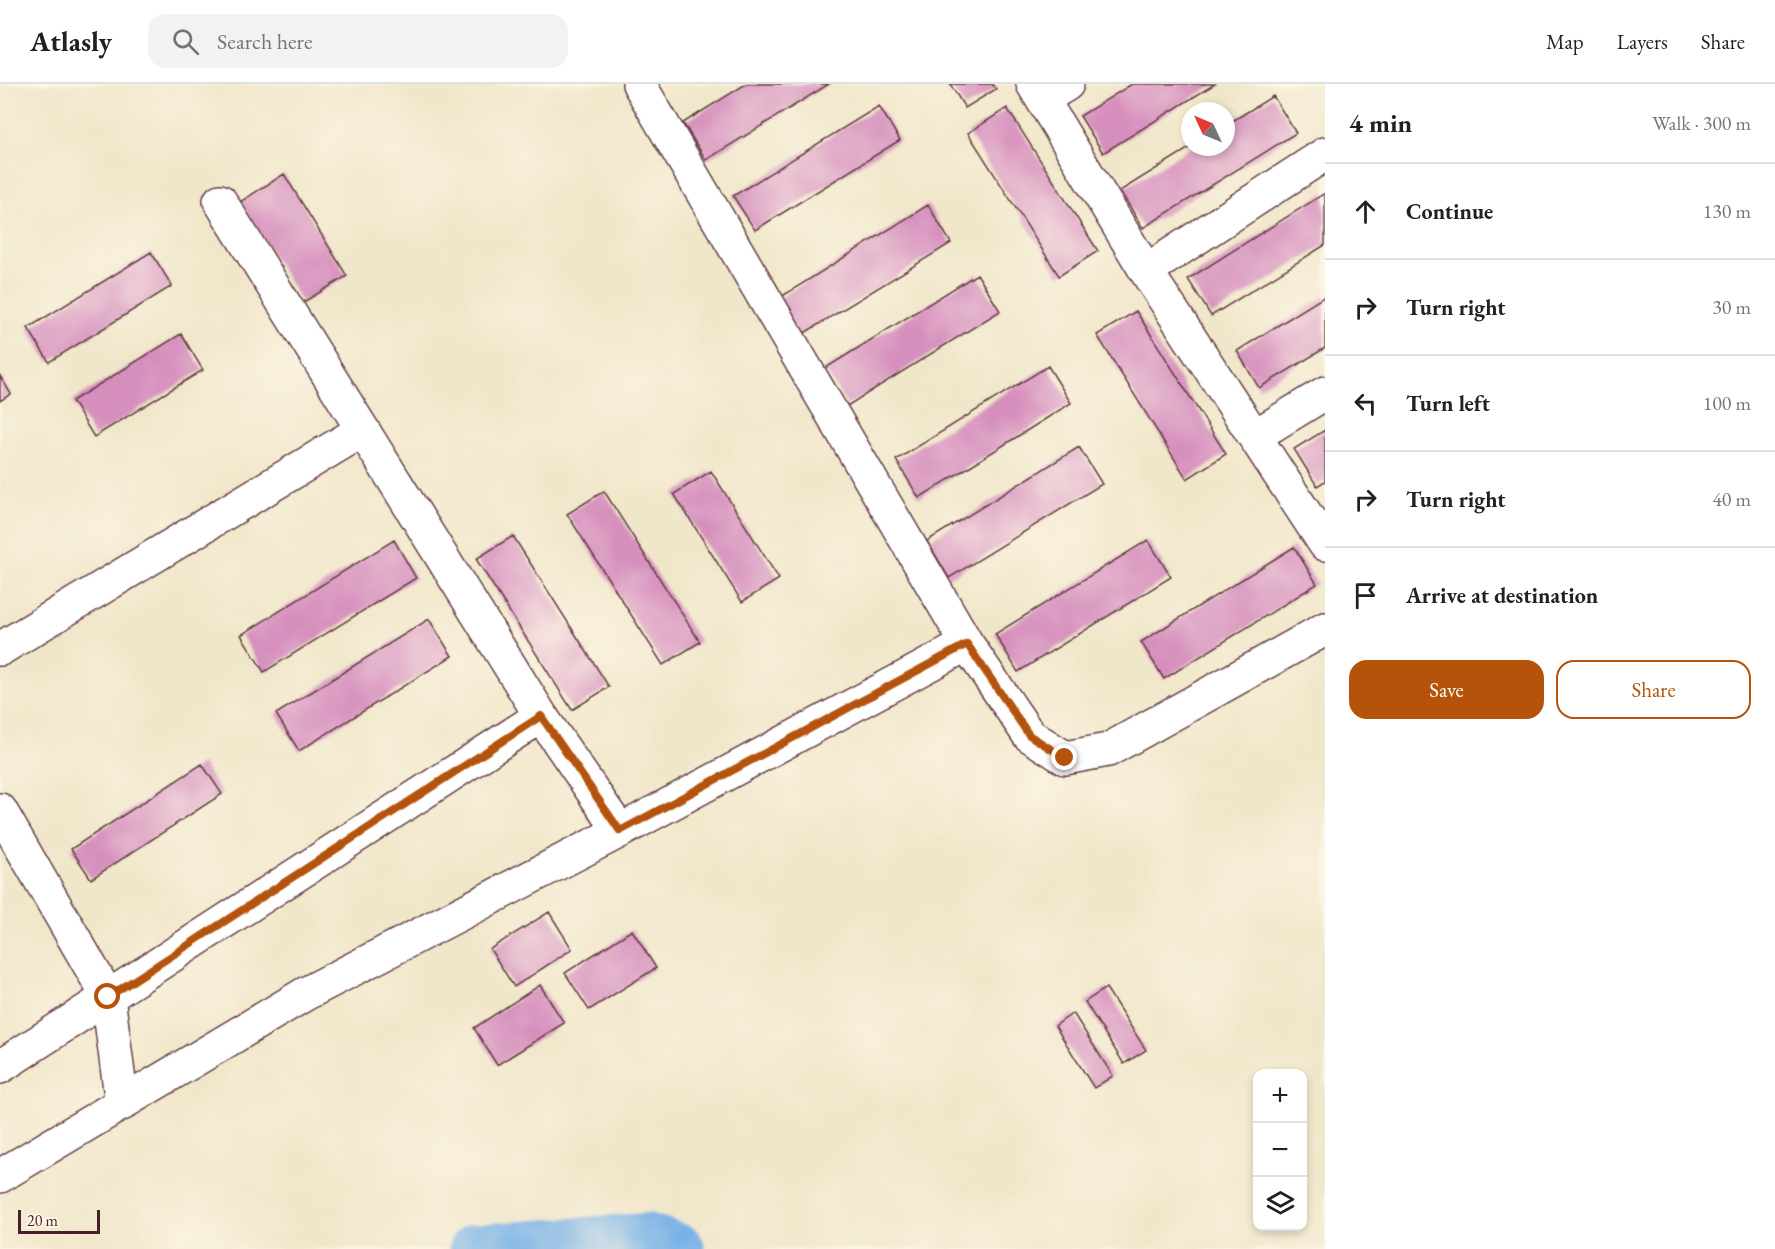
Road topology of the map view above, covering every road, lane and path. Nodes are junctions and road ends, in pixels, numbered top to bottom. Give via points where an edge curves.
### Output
1 (639, 84) edge
2 (1047, 89) edge
3 (1325, 154) edge
4 (220, 201) dead end
5 (1146, 271) junction
6 (1325, 393) edge
7 (363, 430) junction
8 (1255, 436) junction
9 (1325, 544) edge
10 (1325, 629) edge
11 (967, 644) junction
12 (0, 649) edge
13 (541, 716) junction
14 (0, 810) edge
15 (620, 831) junction
16 (108, 997) junction
17 (0, 1067) edge
18 (122, 1104) junction
19 (0, 1176) edge

1 - 11 street
2 - 5 street
3 - 5 street
4 - 7 street
5 - 8 street
6 - 8 street
7 - 12 street
7 - 13 street
8 - 9 street
10 - 11 street via 1108,750 1065,758 1029,735
11 - 15 street
13 - 15 street
13 - 16 street
14 - 16 street
15 - 18 street via 305,994
16 - 17 street
16 - 18 street
18 - 19 street

